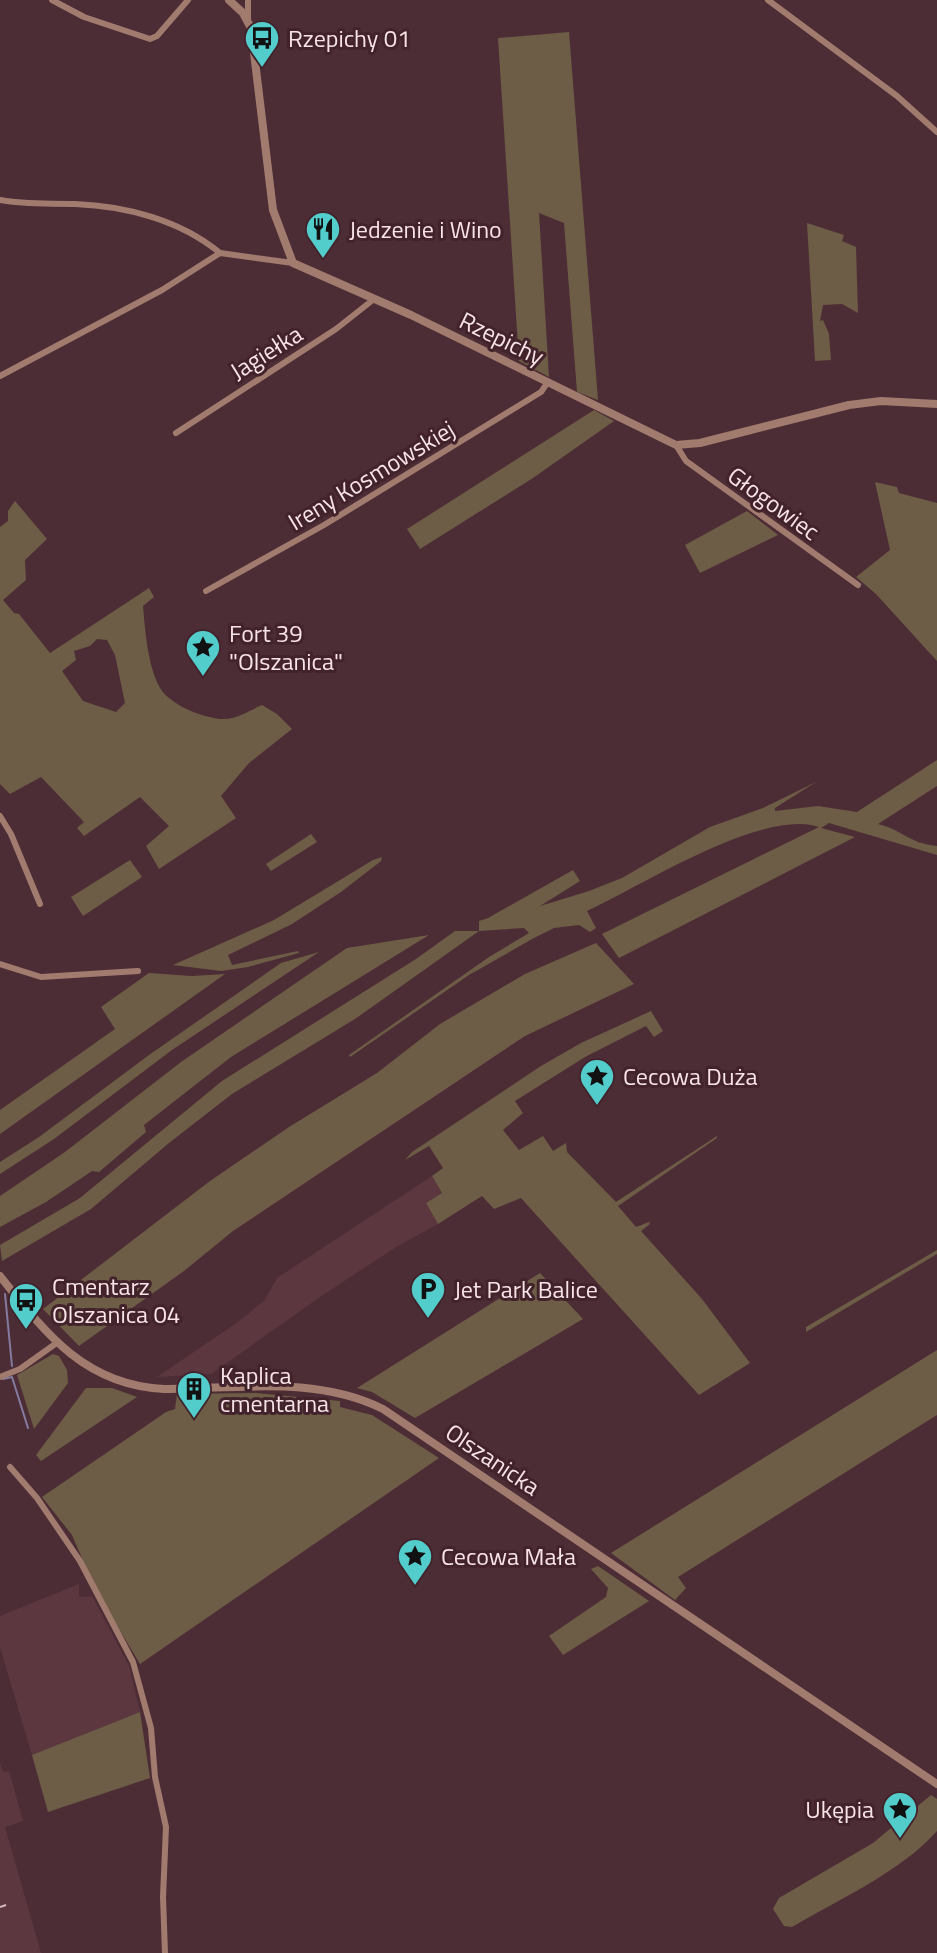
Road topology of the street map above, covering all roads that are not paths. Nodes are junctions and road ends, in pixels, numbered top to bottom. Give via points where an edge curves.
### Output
1 (52, 0) edge
2 (188, 0) edge
3 (229, 0) edge
4 (248, 0) edge
5 (768, 0) edge
6 (248, 20) junction
7 (937, 132) edge
8 (0, 200) edge
9 (220, 253) junction
10 (293, 263) junction
11 (374, 299) junction
12 (0, 376) edge
13 (548, 382) junction
14 (937, 404) edge
15 (176, 433) dead end
16 (676, 445) junction
17 (858, 585) dead end
18 (206, 591) dead end
19 (0, 816) edge
20 (40, 904) dead end
21 (0, 964) edge
22 (138, 971) dead end
23 (0, 1276) edge
24 (58, 1342) junction
25 (0, 1377) edge
26 (10, 1467) dead end
27 (937, 1784) edge
28 (165, 1953) edge

1 - 2 street via 150,39
3 - 6 street
4 - 6 street
5 - 7 street
6 - 10 street via 273,210
8 - 9 street via 78,204 159,218
9 - 10 street
9 - 12 street
10 - 11 street, Rzepichy
11 - 13 street, Rzepichy
11 - 15 street, Jagiełka
13 - 16 street, Rzepichy
13 - 18 street, Ireny Kosmowskiej via 541,392 381,491
14 - 16 street via 849,405
16 - 17 street, Głogowiec via 686,461
19 - 20 street
21 - 22 street via 41,977
23 - 24 street, Olszanicka
24 - 25 street
24 - 27 street, Olszanicka via 96,1373 131,1386 314,1388 370,1403
26 - 28 street via 80,1561 133,1662 151,1728 166,1827

